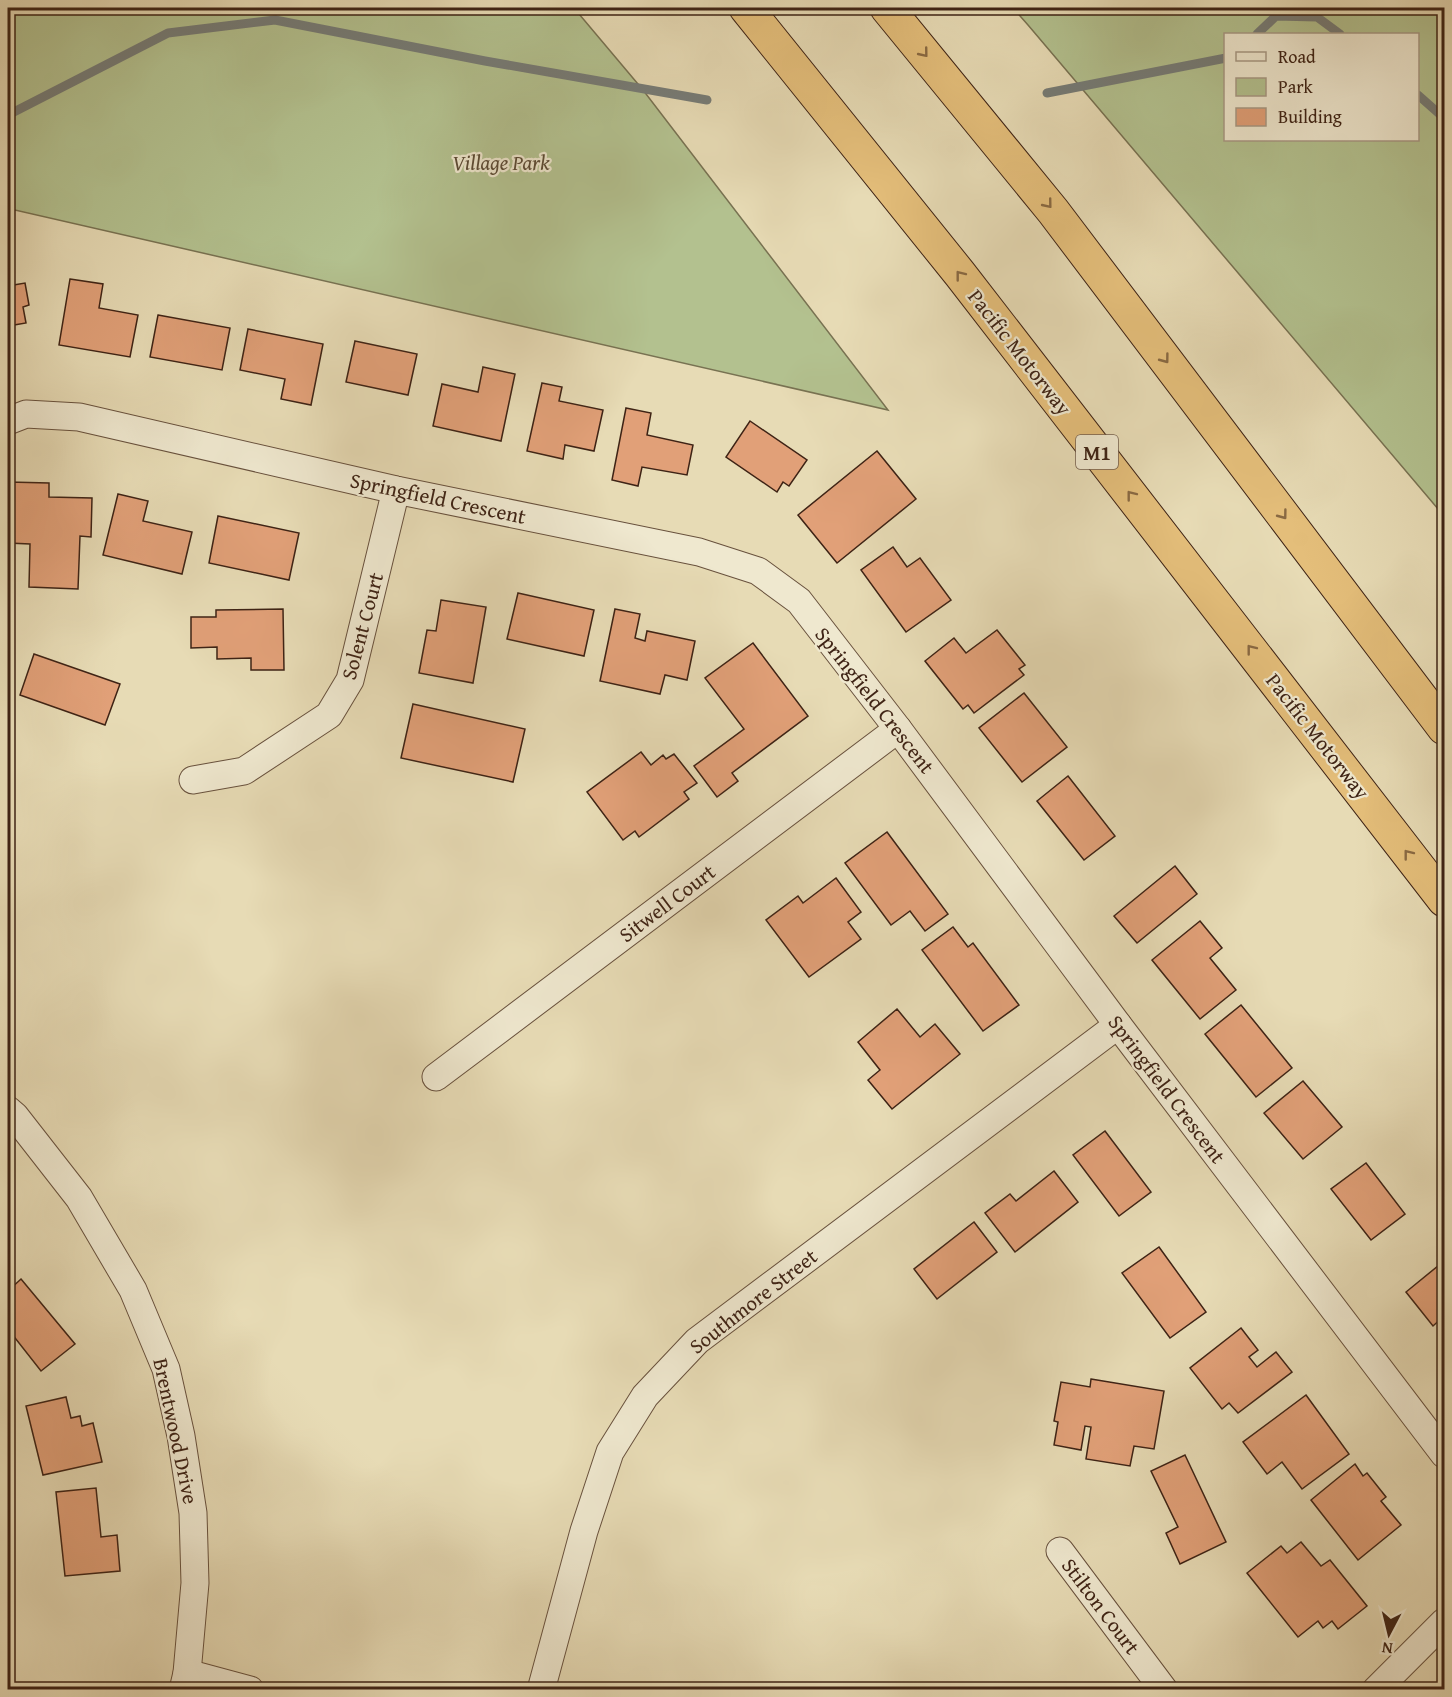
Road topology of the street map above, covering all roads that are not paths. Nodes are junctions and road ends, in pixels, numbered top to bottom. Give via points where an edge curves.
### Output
1 (746, 8) edge
2 (887, 8) edge
3 (8, 421) edge
4 (396, 490) junction
5 (1444, 728) edge
6 (898, 729) junction
7 (194, 780) dead end
8 (1444, 900) edge
9 (1118, 1024) junction
10 (436, 1077) dead end
11 (8, 1110) edge
12 (1444, 1454) edge
13 (1060, 1551) dead end
14 (1444, 1622) edge
15 (185, 1681) edge
16 (250, 1689) edge
17 (541, 1689) edge
18 (1164, 1689) edge
19 (1376, 1689) edge

8 -> 1 highway, Pacific Motorway / M1 via 960,274
2 -> 5 highway via 1053,211
3 - 4 street, Springfield Crescent via 26,414 79,417
4 - 6 street, Springfield Crescent via 699,552 758,572 799,601
4 - 7 street, Solent Court via 350,680 329,715 244,771
6 - 9 street, Springfield Crescent
6 - 10 street, Sitwell Court
9 - 12 street, Springfield Crescent
9 - 17 street, Southmore Street via 697,1341 645,1396 610,1452
11 - 15 street, Brentwood Drive via 79,1197 133,1290 166,1369 193,1513 195,1582
13 - 18 street, Stilton Court
14 - 19 street
15 - 16 street

